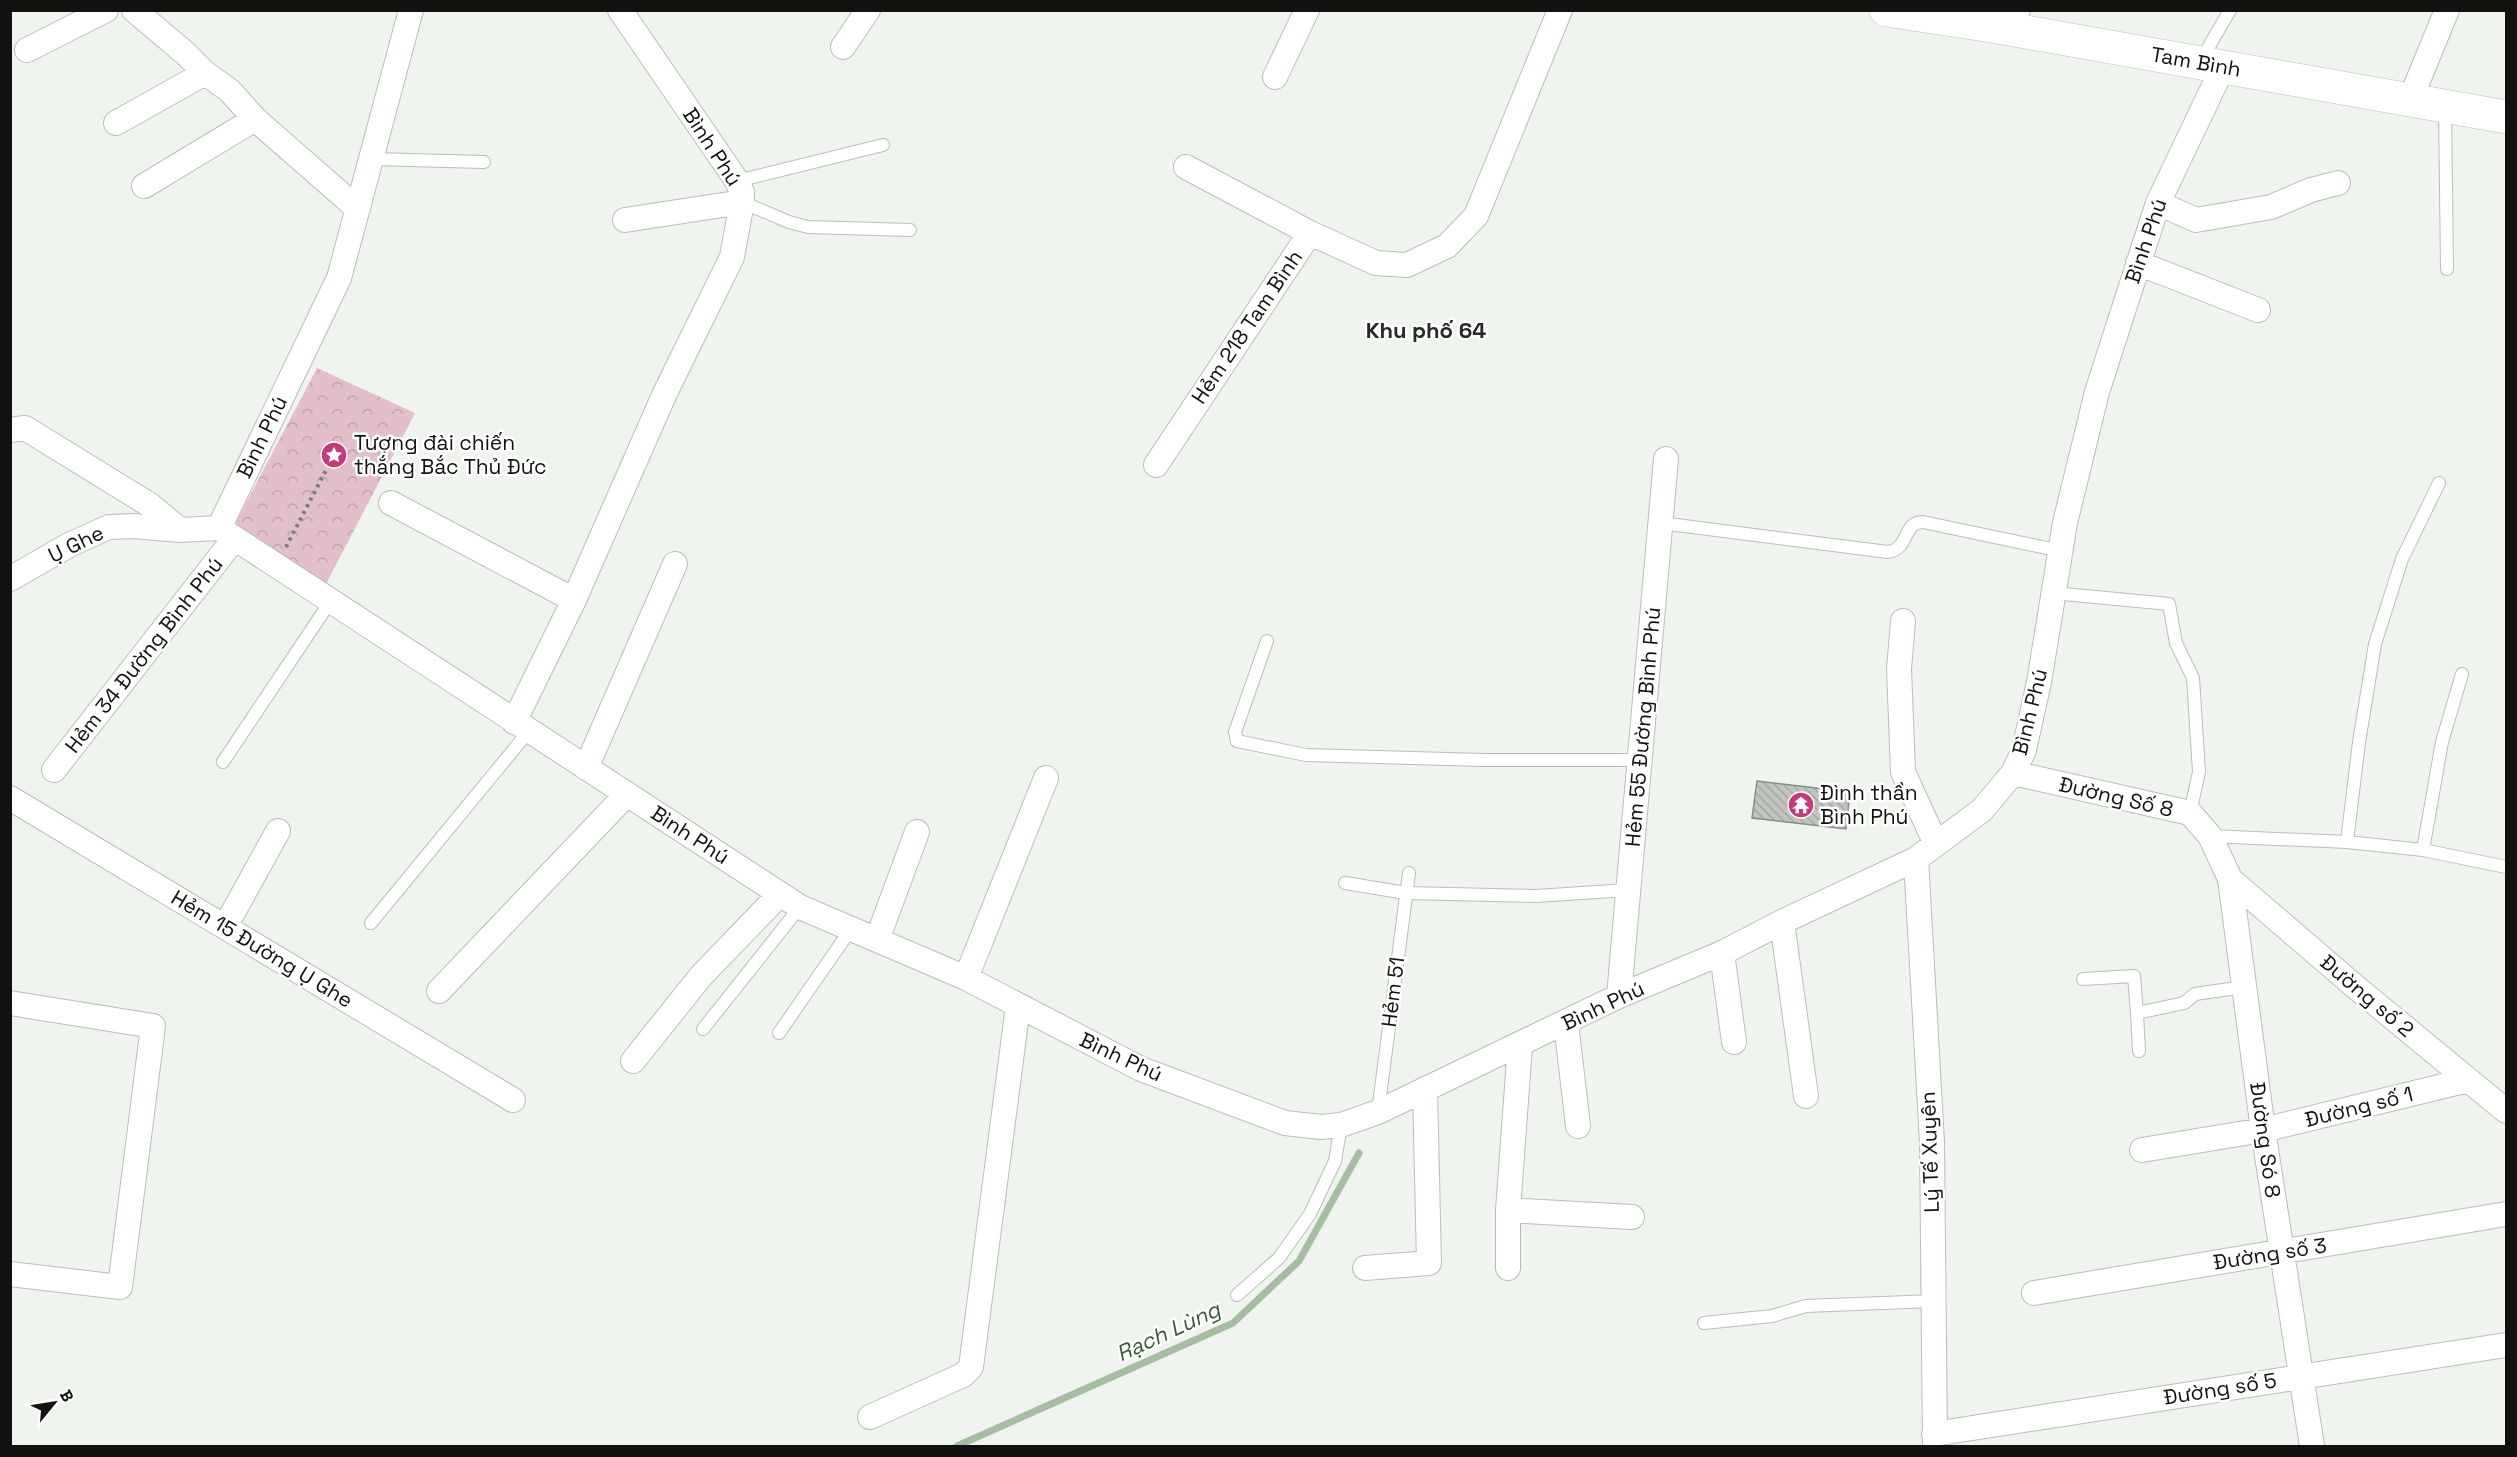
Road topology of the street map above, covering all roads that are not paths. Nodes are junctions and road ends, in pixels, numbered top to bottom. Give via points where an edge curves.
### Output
1 (106, 10) edge
2 (134, 10) edge
3 (411, 10) edge
4 (620, 10) edge
5 (868, 10) edge
6 (1307, 10) edge
7 (1560, 10) edge
8 (1886, 10) edge
9 (2230, 10) edge
10 (2447, 10) edge
11 (2004, 19) edge
12 (843, 47) dead end
13 (27, 50) dead end
14 (2211, 65) junction
15 (205, 73) junction
16 (1275, 77) dead end
17 (2410, 100) junction
18 (2445, 106) junction
19 (2506, 117) edge
20 (255, 119) junction
21 (116, 123) dead end
22 (883, 145) dead end
23 (372, 159) junction
24 (484, 162) dead end
25 (1186, 167) dead end
26 (2338, 183) dead end
27 (144, 186) dead end
28 (740, 191) junction
29 (2158, 203) junction
30 (358, 209) junction
31 (625, 220) dead end
32 (910, 230) dead end
33 (1310, 232) junction
34 (2138, 263) junction
35 (2447, 269) dead end
36 (2258, 310) dead end
37 (10, 430) edge
38 (1666, 459) dead end
39 (1156, 465) dead end
40 (2439, 483) dead end
41 (391, 503) dead end
42 (1661, 523) junction
43 (180, 530) junction
44 (226, 534) junction
45 (2061, 551) junction
46 (675, 564) dead end
47 (10, 579) edge
48 (2053, 593) junction
49 (574, 600) junction
50 (330, 602) junction
51 (1903, 621) dead end
52 (1267, 641) dead end
53 (2462, 674) dead end
54 (522, 727) junction
55 (1640, 760) junction
56 (223, 762) dead end
57 (586, 768) junction
58 (54, 770) dead end
59 (2013, 773) junction
60 (1046, 778) dead end
61 (627, 794) junction
62 (10, 798) edge
63 (2190, 813) junction
64 (278, 831) dead end
65 (917, 832) dead end
66 (2210, 836) junction
67 (2346, 842) junction
68 (1936, 844) junction
69 (2423, 850) junction
70 (1916, 859) junction
71 (2506, 867) edge
72 (1409, 873) dead end
73 (2230, 879) junction
74 (1346, 883) dead end
75 (1629, 890) junction
76 (1406, 893) junction
77 (780, 894) junction
78 (800, 908) junction
79 (1782, 921) junction
80 (371, 923) dead end
81 (225, 927) junction
82 (851, 929) junction
83 (877, 940) junction
84 (1722, 953) junction
85 (966, 978) junction
86 (2083, 979) dead end
87 (2244, 987) junction
88 (439, 991) dead end
89 (1619, 996) junction
90 (10, 1003) edge
91 (1018, 1006) junction
92 (2137, 1013) junction
93 (1566, 1023) junction
94 (703, 1029) dead end
95 (779, 1033) dead end
96 (1734, 1042) dead end
97 (1520, 1046) junction
98 (2139, 1051) dead end
99 (633, 1061) dead end
100 (2468, 1080) junction
101 (1425, 1089) junction
102 (1806, 1096) dead end
103 (513, 1100) dead end
104 (2506, 1111) edge
105 (1378, 1112) junction
106 (1341, 1125) junction
107 (1578, 1126) dead end
108 (2263, 1130) junction
109 (2142, 1150) dead end
110 (1508, 1210) junction
111 (2506, 1214) edge
112 (1632, 1216) dead end
113 (2282, 1252) junction
114 (1365, 1268) dead end
115 (1508, 1268) dead end
116 (10, 1274) edge
117 (2034, 1293) dead end
118 (1237, 1295) dead end
119 (1933, 1302) junction
120 (1704, 1323) dead end
121 (2506, 1345) edge
122 (2301, 1376) junction
123 (870, 1417) dead end
124 (1935, 1440) edge
125 (2312, 1446) edge

1 - 13 street
2 - 15 street
3 - 23 street, Bình Phú
4 - 28 street, Bình Phú
5 - 12 street
6 - 16 street
7 - 33 street, Hẻm 218 Tam Bình via 1476,216 1447,246 1407,265 1376,263
8 - 11 main road, Tam Bình
9 - 14 lane
10 - 17 street
11 - 14 main road, Tam Bình
14 - 17 main road, Tam Bình
14 - 29 street, Bình Phú
15 - 20 street via 230,91
15 - 21 street
17 - 18 main road, Tam Bình
18 - 19 main road, Tam Bình
18 - 35 lane
20 - 27 street
20 - 30 street
22 - 28 lane
23 - 24 lane
23 - 30 street, Bình Phú
25 - 33 street
26 - 29 street via 2271,207 2196,220
28 - 31 street
28 - 32 lane via 789,222 808,227
28 - 49 street, Bình Phú via 732,257 666,393
29 - 34 street, Bình Phú
30 - 44 street, Bình Phú via 339,278
33 - 39 street, Hẻm 218 Tam Bình
34 - 36 street
34 - 45 street, Bình Phú via 2097,392
37 - 43 street via 25,428 150,505
38 - 42 street, Hẻm 55 Đường Bình Phú
40 - 67 lane via 2402,559 2375,644
41 - 49 street
42 - 45 lane via 1888,552 1901,547 1911,526 1923,522
42 - 55 street, Hẻm 55 Đường Bình Phú
43 - 44 street, Ụ Ghe
43 - 47 street, Ụ Ghe via 110,527
44 - 50 street, Bình Phú
44 - 58 street, Hẻm 34 Đường Bình Phú
45 - 48 street, Bình Phú
46 - 57 street
48 - 59 street, Bình Phú via 2024,750
48 - 63 lane via 2169,604 2176,643 2193,678 2199,772
49 - 54 street, Bình Phú
50 - 54 street, Bình Phú
50 - 56 lane
51 - 68 street via 1899,669 1903,772
52 - 55 lane via 1235,732 1237,741 1306,755
53 - 69 lane via 2442,742
54 - 57 street, Bình Phú
54 - 80 lane
55 - 75 street, Hẻm 55 Đường Bình Phú
57 - 61 street, Bình Phú
59 - 63 street, Đường Số 8
59 - 68 street, Bình Phú via 1982,810
60 - 85 street
61 - 77 street, Bình Phú
61 - 88 street
62 - 81 street, Hẻm 15 Đường Ụ Ghe
63 - 66 street, Đường Số 8
64 - 81 street
65 - 83 street
66 - 67 lane
66 - 73 street, Đường Só 8
67 - 69 lane
68 - 70 street, Bình Phú
69 - 71 lane
70 - 79 street, Bình Phú
70 - 119 street, Lý Tế Xuyên via 1932,1142
72 - 76 lane, Hẻm 51
73 - 87 street, Đường Só 8
73 - 100 street, Đường số 2
74 - 76 lane
75 - 76 lane via 1536,896
75 - 89 street, Hẻm 55 Đường Bình Phú
76 - 105 lane, Hẻm 51
77 - 78 street, Bình Phú
77 - 99 street via 701,976
78 - 82 street, Bình Phú
78 - 94 lane
79 - 84 street, Bình Phú
79 - 102 street
81 - 103 street, Hẻm 15 Đường Ụ Ghe
82 - 83 street, Bình Phú
82 - 95 lane
83 - 85 street, Bình Phú
84 - 89 street, Bình Phú
84 - 96 street
85 - 91 street, Bình Phú
86 - 92 lane via 2134,976
87 - 92 lane via 2195,994 2184,1003
87 - 108 street, Đường Só 8
89 - 93 street, Bình Phú
90 - 116 street via 153,1026 120,1287
91 - 106 street, Bình Phú via 1141,1070 1284,1123
91 - 123 street via 970,1368 963,1375
92 - 98 lane
93 - 97 street, Bình Phú
93 - 107 street
97 - 101 street, Bình Phú
97 - 110 street
100 - 104 street, Đường số 2
100 - 108 street, Đường số 1
101 - 105 street, Bình Phú
101 - 114 street via 1430,1263
105 - 106 street, Bình Phú
106 - 118 lane via 1335,1161 1310,1214 1279,1257
108 - 109 street, Đường số 1
108 - 113 street, Đường Só 8
110 - 112 street
110 - 115 street
111 - 113 street, Đường số 3
113 - 117 street, Đường số 3
113 - 122 street, Đường Só 8
119 - 120 lane via 1806,1306 1772,1316
119 - 124 street, Lý Tế Xuyên
121 - 122 street, Đường số 5
122 - 124 street, Đường số 5
122 - 125 street, Đường Só 8

